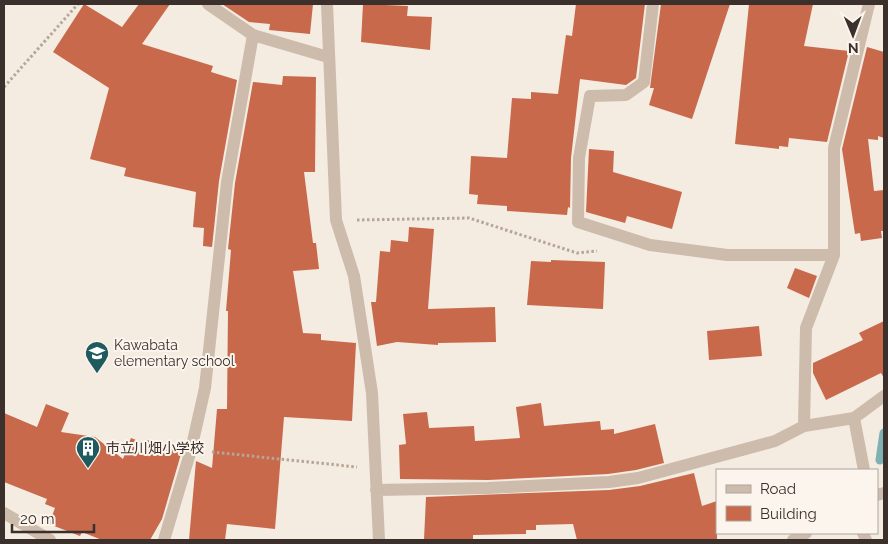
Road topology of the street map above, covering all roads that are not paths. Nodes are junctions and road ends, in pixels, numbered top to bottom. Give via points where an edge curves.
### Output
1 (208, 4) edge
2 (327, 4) edge
3 (652, 4) edge
4 (869, 4) edge
5 (253, 35) junction
6 (328, 57) junction
7 (834, 255) junction
8 (884, 396) edge
9 (854, 418) junction
10 (804, 426) junction
11 (864, 469) edge
12 (376, 490) junction
13 (4, 513) edge
14 (804, 534) edge
15 (50, 540) edge
16 (164, 540) edge
17 (378, 540) edge
18 (793, 540) edge

1 - 5 street
2 - 6 street
3 - 7 street via 644,82 626,95 590,96 579,158 578,222 650,245 727,255
4 - 7 street via 834,148
5 - 6 street
5 - 16 street via 227,182 205,388 191,450
6 - 12 street via 336,220 354,276 372,393
7 - 10 street via 806,328
8 - 9 street
9 - 10 street
9 - 11 street
10 - 12 street via 775,441 638,478 525,486
12 - 17 street
13 - 15 street
14 - 18 street

